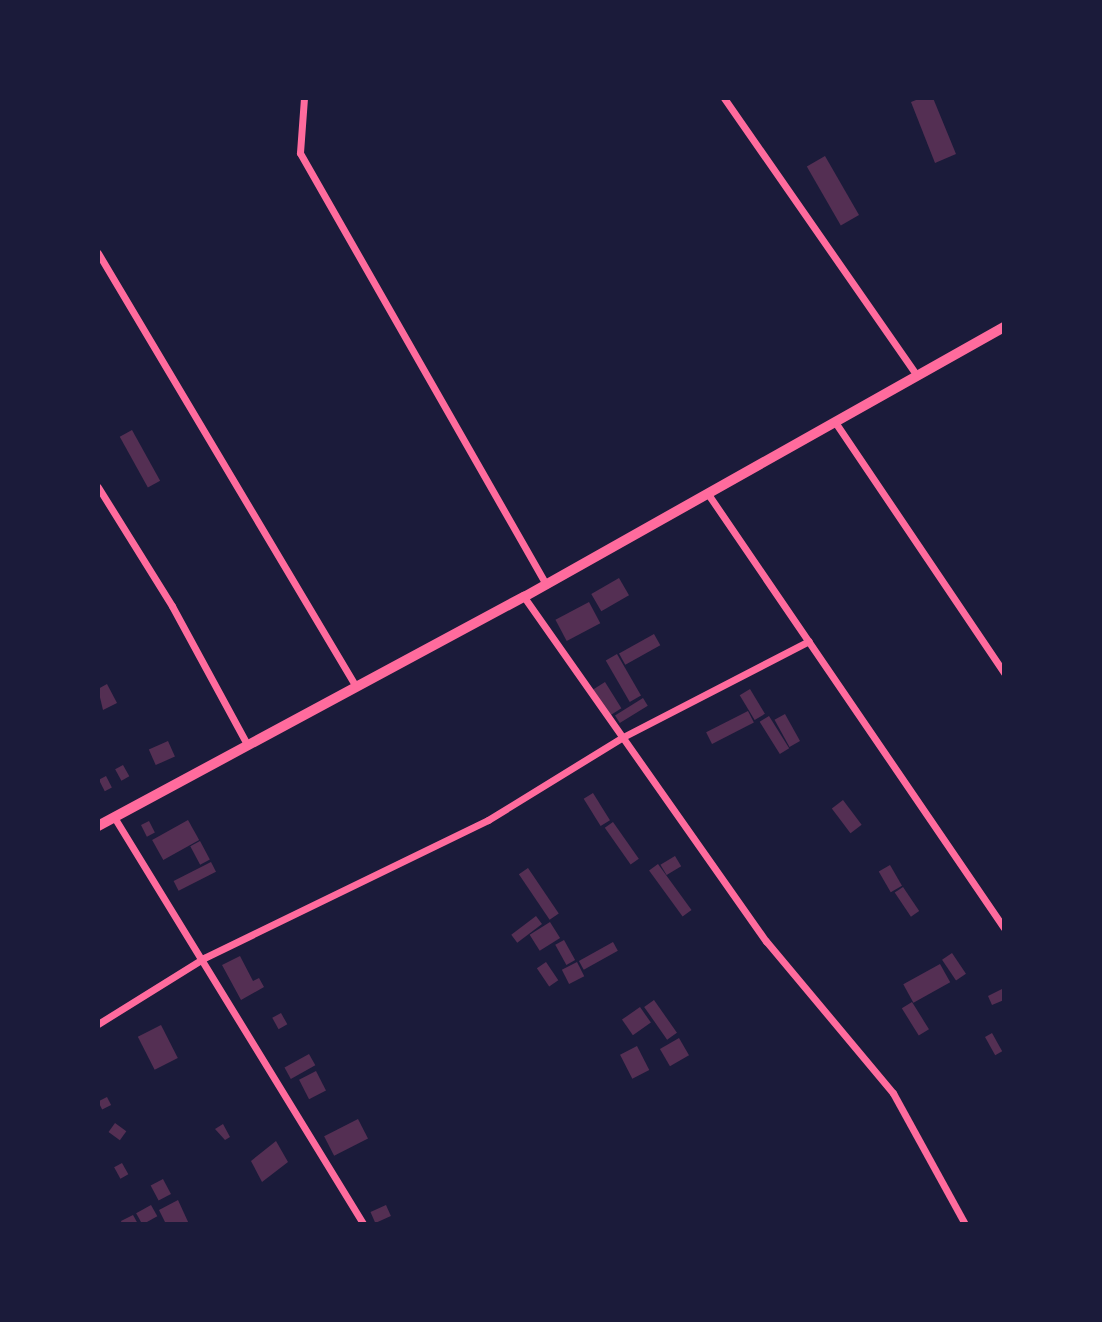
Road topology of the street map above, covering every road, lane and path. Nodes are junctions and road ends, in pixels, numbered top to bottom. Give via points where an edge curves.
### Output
1 (304, 98) edge
2 (724, 98) edge
3 (98, 253) edge
4 (1004, 327) edge
5 (917, 376) junction
6 (835, 422) junction
7 (98, 487) edge
8 (708, 494) junction
9 (546, 585) junction
10 (524, 597) junction
11 (808, 641) junction
12 (1004, 673) edge
13 (355, 685) junction
14 (623, 737) junction
15 (247, 744) junction
16 (114, 817) junction
17 (98, 826) edge
18 (1004, 928) edge
19 (204, 958) junction
20 (98, 1024) edge
21 (363, 1224) edge
22 (965, 1224) edge

1 - 9 street via 300,153
2 - 5 street
3 - 13 street
4 - 5 highway
5 - 6 highway
6 - 8 highway
6 - 12 street
7 - 15 street via 172,606
8 - 9 highway
8 - 11 street
9 - 10 highway
10 - 13 highway
10 - 14 street
11 - 14 street
11 - 18 street
13 - 15 highway
14 - 19 street via 488,821
14 - 22 street via 766,941 893,1093
15 - 16 highway
16 - 17 highway
16 - 19 street
19 - 20 street
19 - 21 street

